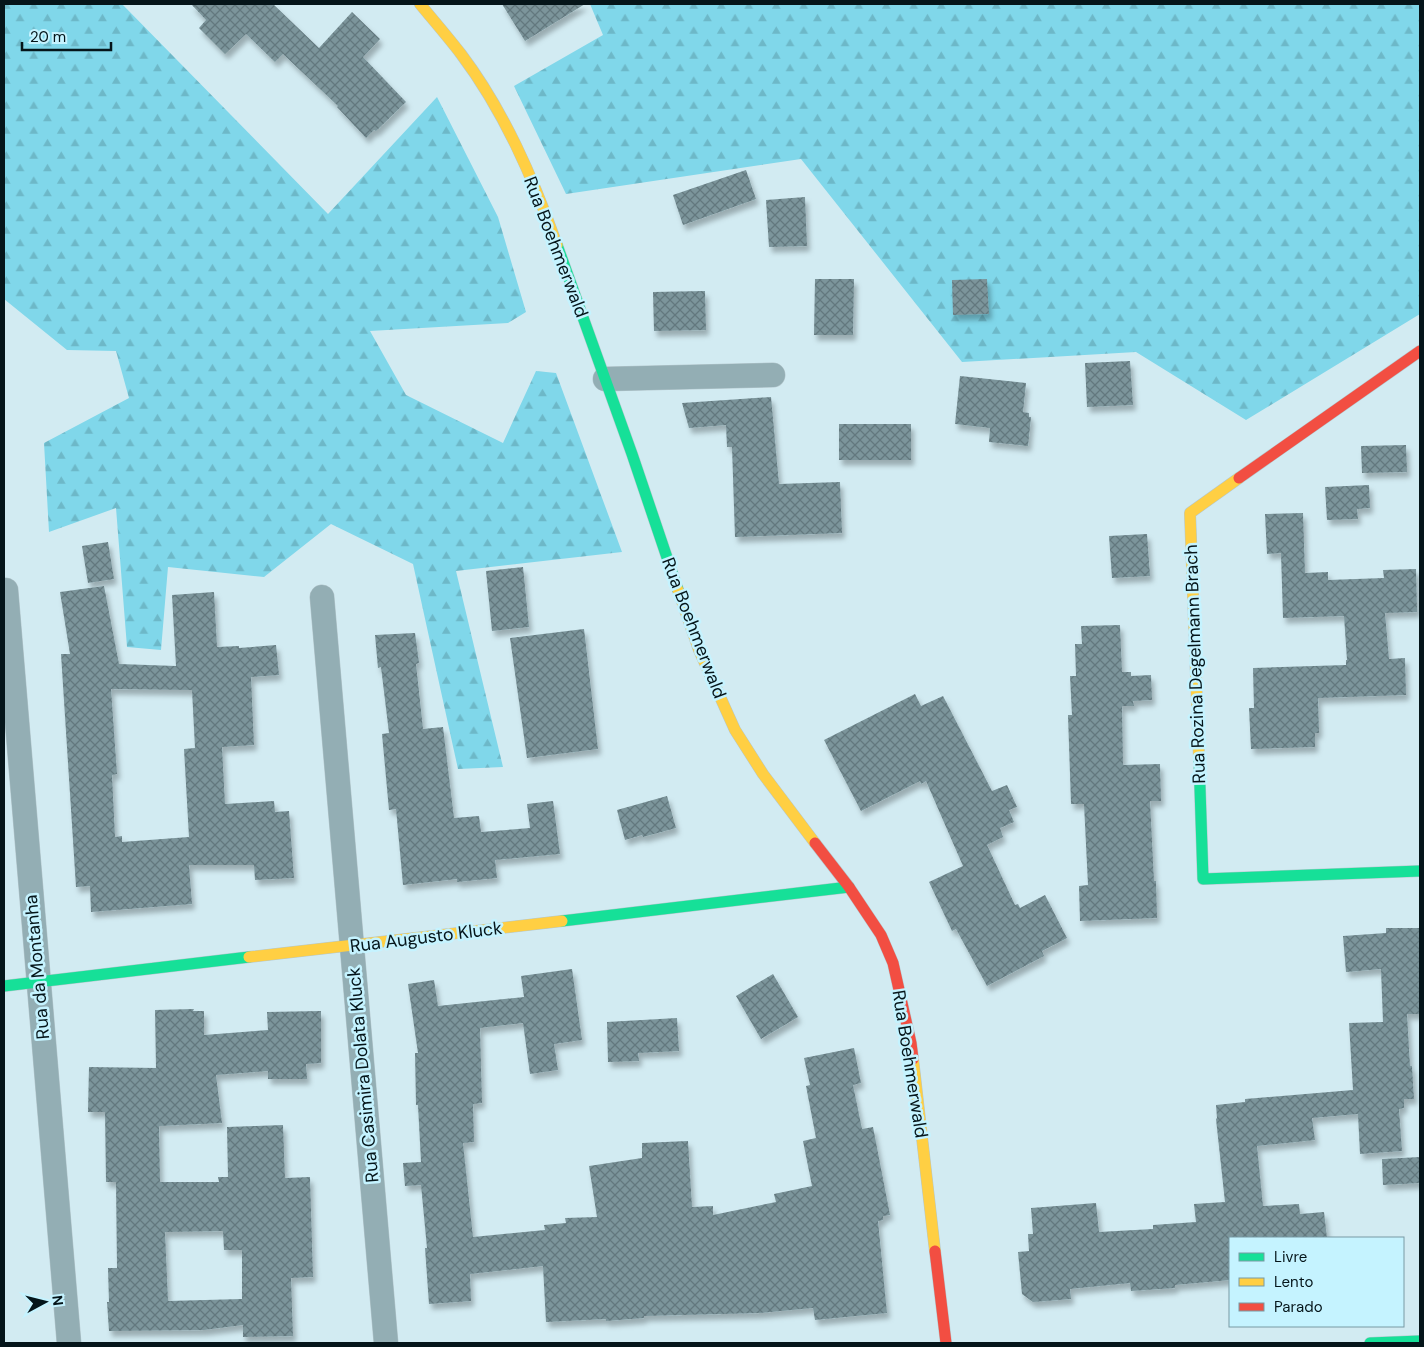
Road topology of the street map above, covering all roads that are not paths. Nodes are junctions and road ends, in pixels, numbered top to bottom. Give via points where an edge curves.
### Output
1 (420, 4) edge
2 (1420, 351) edge
3 (772, 375) dead end
4 (605, 379) junction
5 (6, 590) dead end
6 (322, 596) dead end
7 (1420, 871) edge
8 (849, 887) junction
9 (352, 945) junction
10 (39, 982) junction
11 (4, 986) edge
12 (1420, 1341) edge
13 (69, 1343) edge
14 (386, 1343) edge
15 (946, 1343) edge
16 (1370, 1343) edge

1 - 4 street, Rua Boehmerwald via 462,55 521,154
2 - 7 street, Rua Rozina Degelmann Brach via 1190,513 1203,879
3 - 4 street
4 - 8 street, Rua Boehmerwald via 699,650 735,730 763,774
5 - 10 street, Rua da Montanha
6 - 9 street, Rua Casimira Dolata Kluck
8 - 9 street, Rua Augusto Kluck
8 - 15 street, Rua Boehmerwald via 881,934 902,995 911,1043
9 - 10 street, Rua Augusto Kluck
9 - 14 street, Rua Casimira Dolata Kluck
10 - 11 street, Rua Augusto Kluck
10 - 13 street, Rua da Montanha
12 - 16 street

